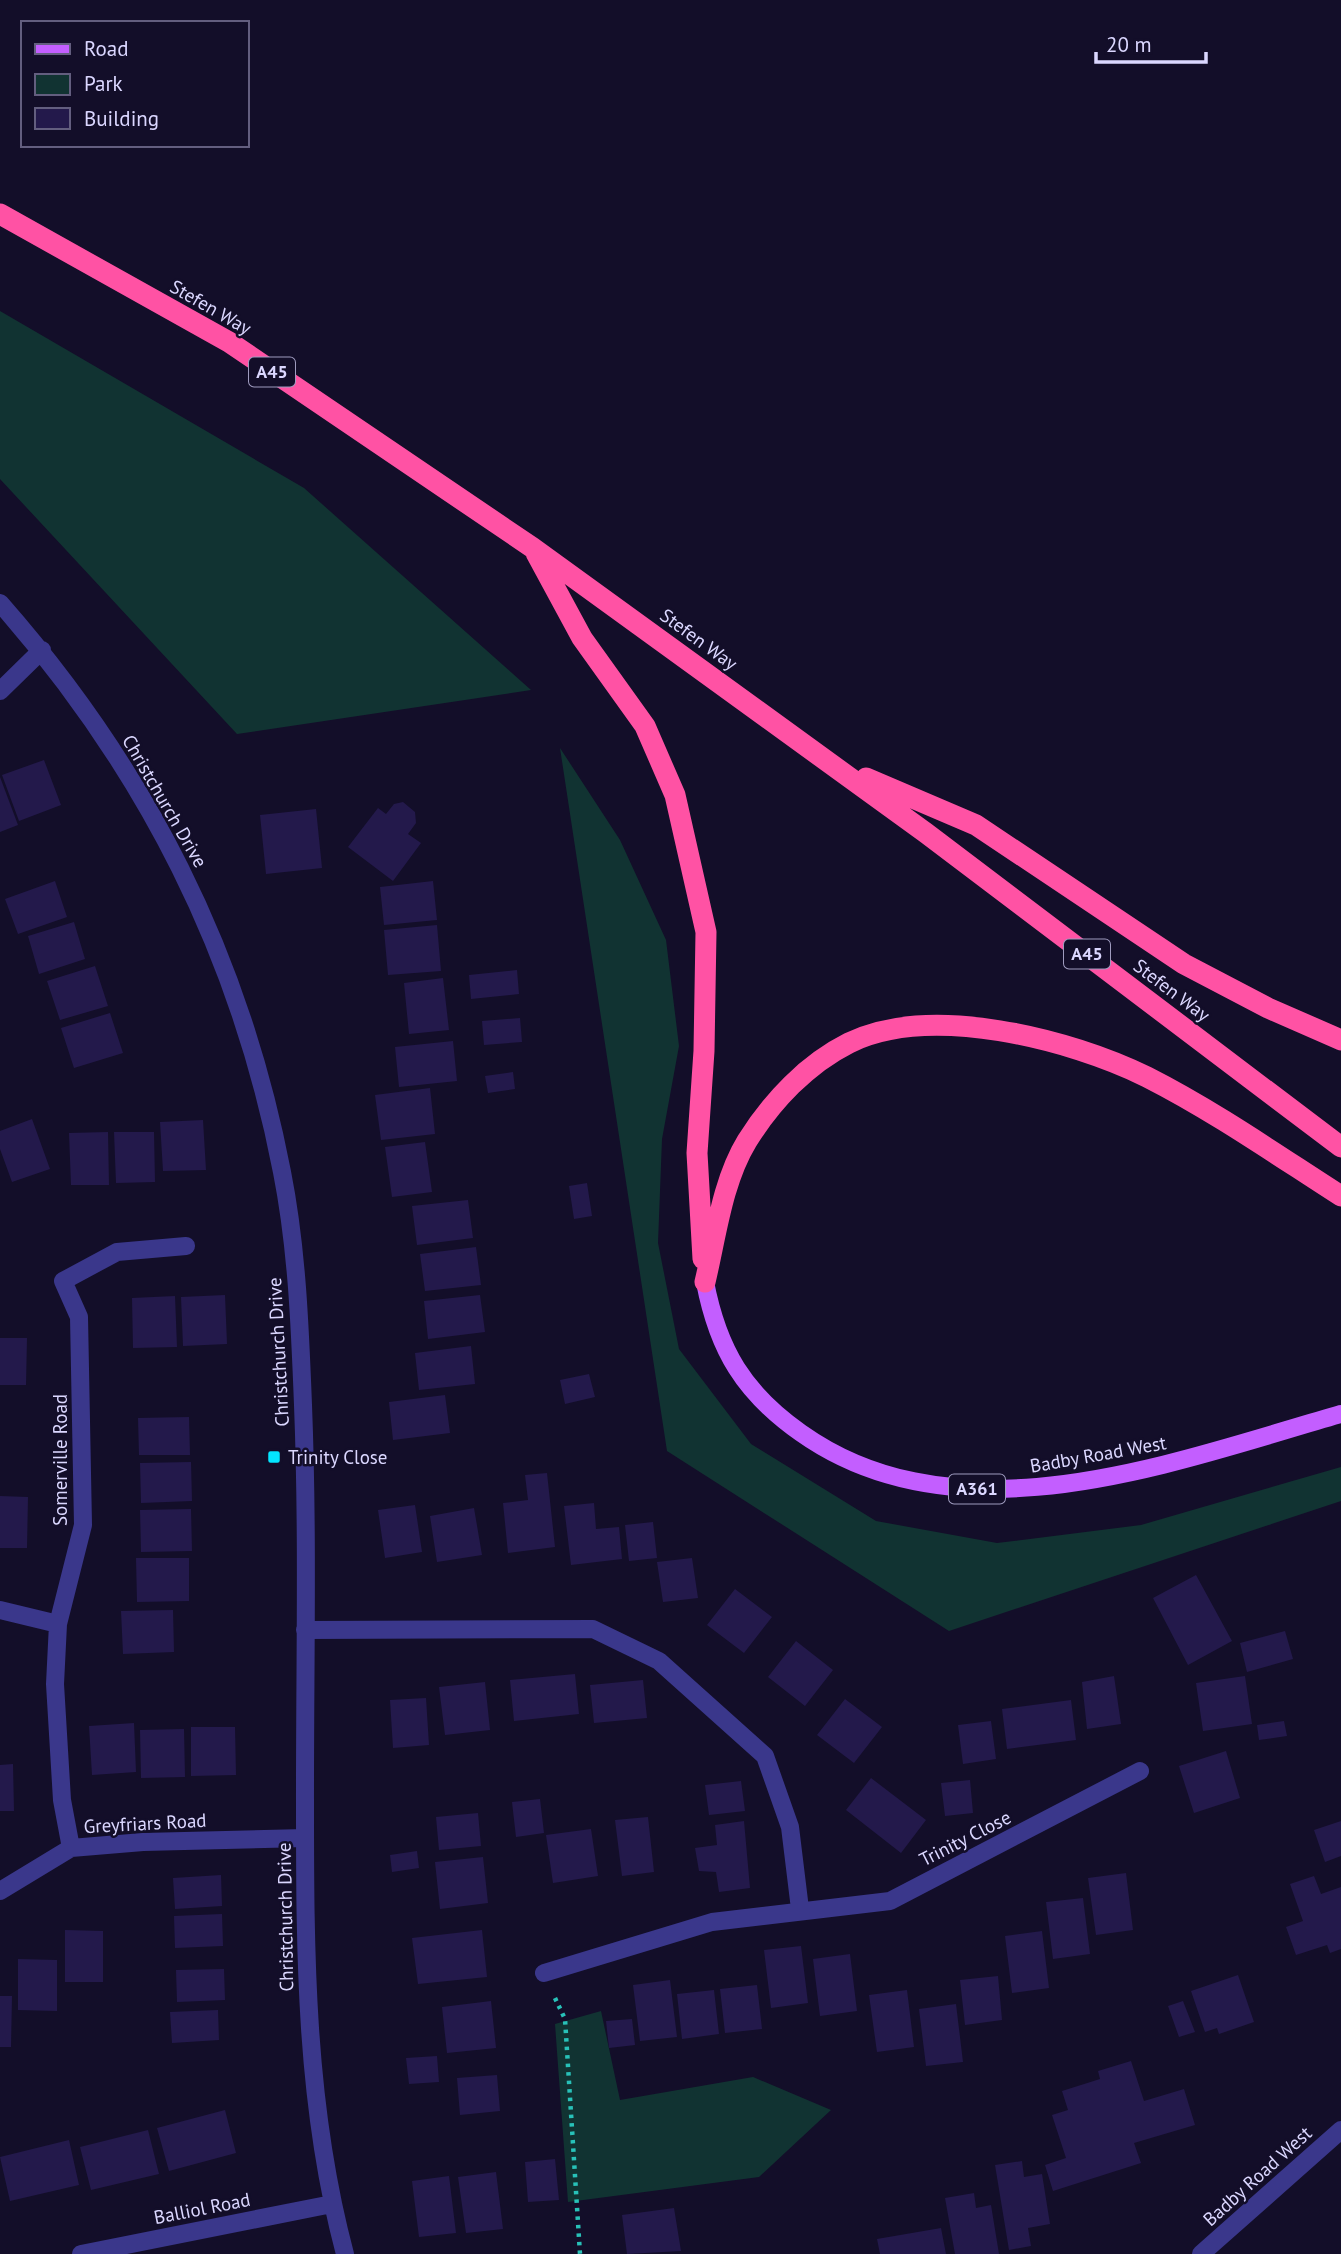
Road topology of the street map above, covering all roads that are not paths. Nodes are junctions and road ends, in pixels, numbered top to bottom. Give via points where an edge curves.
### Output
1 (0, 214) edge
2 (533, 548) junction
3 (0, 603) edge
4 (42, 650) junction
5 (0, 691) edge
6 (832, 763) junction
7 (1341, 1040) edge
8 (1341, 1147) edge
9 (1341, 1196) edge
10 (186, 1247) dead end
11 (705, 1282) junction
12 (1341, 1414) edge
13 (0, 1610) edge
14 (58, 1624) junction
15 (305, 1630) junction
16 (1140, 1771) dead end
17 (305, 1838) junction
18 (71, 1848) junction
19 (0, 1891) edge
20 (800, 1909) junction
21 (544, 1973) road end
22 (1341, 2130) edge
23 (332, 2204) junction
24 (81, 2254) edge
25 (345, 2254) edge
26 (1201, 2254) edge

1 - 2 highway, Stefen Way / A45 via 229,342
2 - 6 highway, Stefen Way / A45
2 - 11 highway via 582,638 645,726 675,795 705,932 697,1153
3 - 4 street, Christchurch Drive
4 - 5 street
4 - 15 street, Christchurch Drive via 131,777 202,908 254,1048 283,1174 300,1309
6 - 7 highway via 976,825 1184,964
6 - 8 highway, Stefen Way / A45
9 - 11 highway via 1146,1076 1074,1047 994,1029 943,1026 893,1030 850,1042 801,1075 772,1105 746,1142 728,1184
10 - 14 street, Somerville Road via 117,1252 63,1281 79,1317 83,1525
11 - 12 main road, Badby Road West / A361 via 712,1321 729,1361 755,1395 824,1450 866,1470 915,1483 1010,1490 1067,1483 1177,1461
13 - 14 street
14 - 18 street, Somerville Road via 55,1684 62,1800
15 - 17 street, Christchurch Drive
15 - 20 street via 593,1629 659,1661 765,1756 790,1827
16 - 20 street, Trinity Close via 890,1901
17 - 18 street, Greyfriars Road
17 - 23 street, Christchurch Drive via 306,1982 313,2089
18 - 19 street, Greyfriars Road
20 - 21 street, Trinity Close via 712,1922
22 - 26 street, Badby Road West
23 - 24 street, Balliol Road
23 - 25 street, Christchurch Drive

